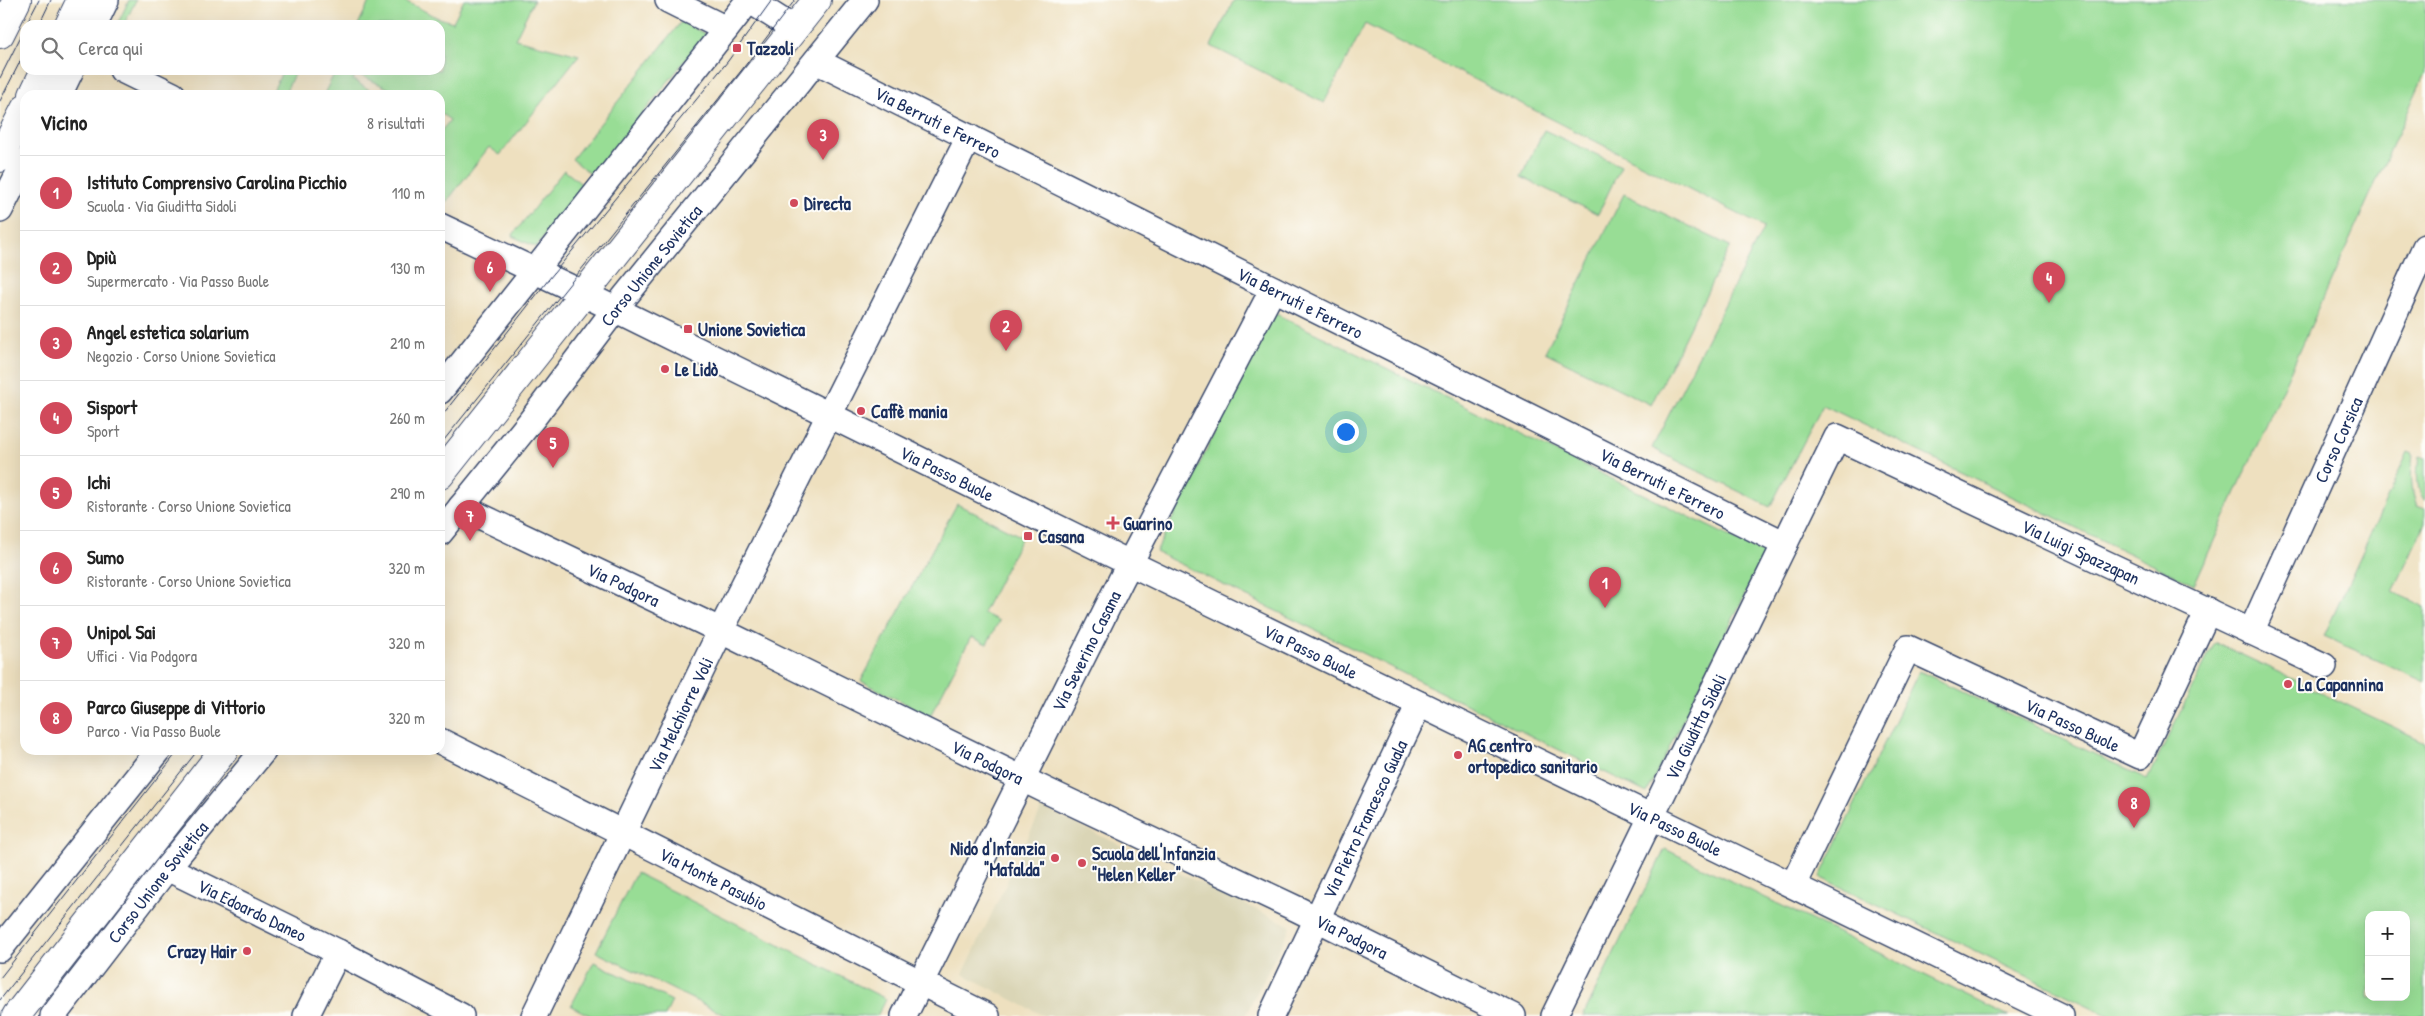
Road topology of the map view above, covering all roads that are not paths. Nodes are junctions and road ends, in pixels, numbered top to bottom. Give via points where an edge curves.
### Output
1 (17, 0) edge
2 (81, 0) edge
3 (106, 0) edge
4 (668, 0) edge
5 (749, 0) edge
6 (817, 0) edge
7 (861, 2) edge
8 (71, 20) edge
9 (96, 20) edge
10 (793, 28) junction
11 (726, 29) junction
12 (0, 34) edge
13 (816, 61) junction
14 (43, 75) edge
15 (69, 75) edge
16 (132, 75) edge
17 (35, 90) edge
18 (61, 90) edge
19 (163, 90) edge
20 (20, 120) edge
21 (968, 137) junction
22 (0, 158) edge
23 (20, 169) edge
24 (3, 195) edge
25 (445, 228) edge
26 (2425, 247) edge
27 (533, 272) junction
28 (1273, 289) junction
29 (582, 293) junction
30 (614, 310) junction
31 (445, 386) edge
32 (828, 416) junction
33 (1837, 437) joint
34 (445, 468) edge
35 (461, 507) junction
36 (445, 527) edge
37 (1785, 544) junction
38 (1130, 563) junction
39 (2208, 611) junction
40 (721, 630) junction
41 (2250, 632) junction
42 (2324, 666) dead end
43 (1419, 704) junction
44 (445, 743) edge
45 (155, 755) edge
46 (220, 755) edge
47 (260, 755) edge
48 (1022, 778) junction
49 (1653, 817) junction
50 (624, 832) junction
51 (167, 868) junction
52 (1793, 885) junction
53 (1318, 919) junction
54 (0, 949) edge
55 (338, 952) junction
56 (921, 983) junction
57 (16, 1016) edge
58 (53, 1016) edge
59 (306, 1016) edge
60 (461, 1016) edge
61 (534, 1016) edge
62 (904, 1016) edge
63 (987, 1016) edge
64 (1271, 1016) edge
65 (1513, 1016) edge
66 (1554, 1016) edge
67 (2061, 1016) edge

1 - 12 main road
2 - 8 main road
3 - 9 street
4 - 11 street
5 - 10 street
5 - 11 street
6 - 10 main road, Corso Unione Sovietica
7 - 13 street, Corso Unione Sovietica
10 - 29 main road, Corso Unione Sovietica
11 - 27 street
13 - 21 street, Via Berruti e Ferrero
13 - 30 street, Corso Unione Sovietica
14 - 17 main road
15 - 18 street
16 - 19 street
20 - 22 main road
21 - 28 street, Via Berruti e Ferrero
21 - 32 street
23 - 24 street
25 - 27 street, Corso Unione Sovietica
26 - 41 street, Corso Corsica
27 - 29 street, Corso Unione Sovietica
27 - 31 street
28 - 37 street, Via Berruti e Ferrero
28 - 38 street, Via Severino Casana
29 - 30 street, Via Passo Buole
29 - 34 main road, Corso Unione Sovietica
30 - 32 street, Via Passo Buole
30 - 35 street, Corso Unione Sovietica
32 - 38 street, Via Passo Buole
32 - 40 street, Via Melchiorre Voli
33 - 37 street, Via Giuditta Sidoli
33 - 39 street, Via Luigi Spazzapan
35 - 36 street, Corso Unione Sovietica
35 - 40 street, Via Podgora
37 - 49 street, Via Giuditta Sidoli
38 - 43 street, Via Passo Buole
38 - 48 street, Via Severino Casana
39 - 41 street, Via Luigi Spazzapan
39 - 52 street, Via Passo Buole via 2140,756 1908,648
40 - 48 street, Via Podgora
40 - 50 street, Via Melchiorre Voli
41 - 42 street, Via Luigi Spazzapan
43 - 49 street, Via Passo Buole
43 - 53 street, Via Pietro Francesco Guala
44 - 50 street, Via Monte Pasubio
45 - 54 street
46 - 57 main road, Corso Unione Sovietica
47 - 51 street, Corso Unione Sovietica
48 - 53 street, Via Podgora
48 - 56 street, Via Severino Casana
49 - 52 street, Via Passo Buole
49 - 66 street, Via Giuditta Sidoli
50 - 56 street, Via Monte Pasubio
50 - 61 street, Via Melchiorre Voli
51 - 55 street, Via Edoardo Daneo
51 - 58 street, Corso Unione Sovietica
52 - 67 street, Via Passo Buole
53 - 64 street, Via Pietro Francesco Guala
53 - 65 street, Via Podgora
55 - 59 street
55 - 60 street, Via Edoardo Daneo
56 - 62 street, Via Severino Casana
56 - 63 street, Via Monte Pasubio

